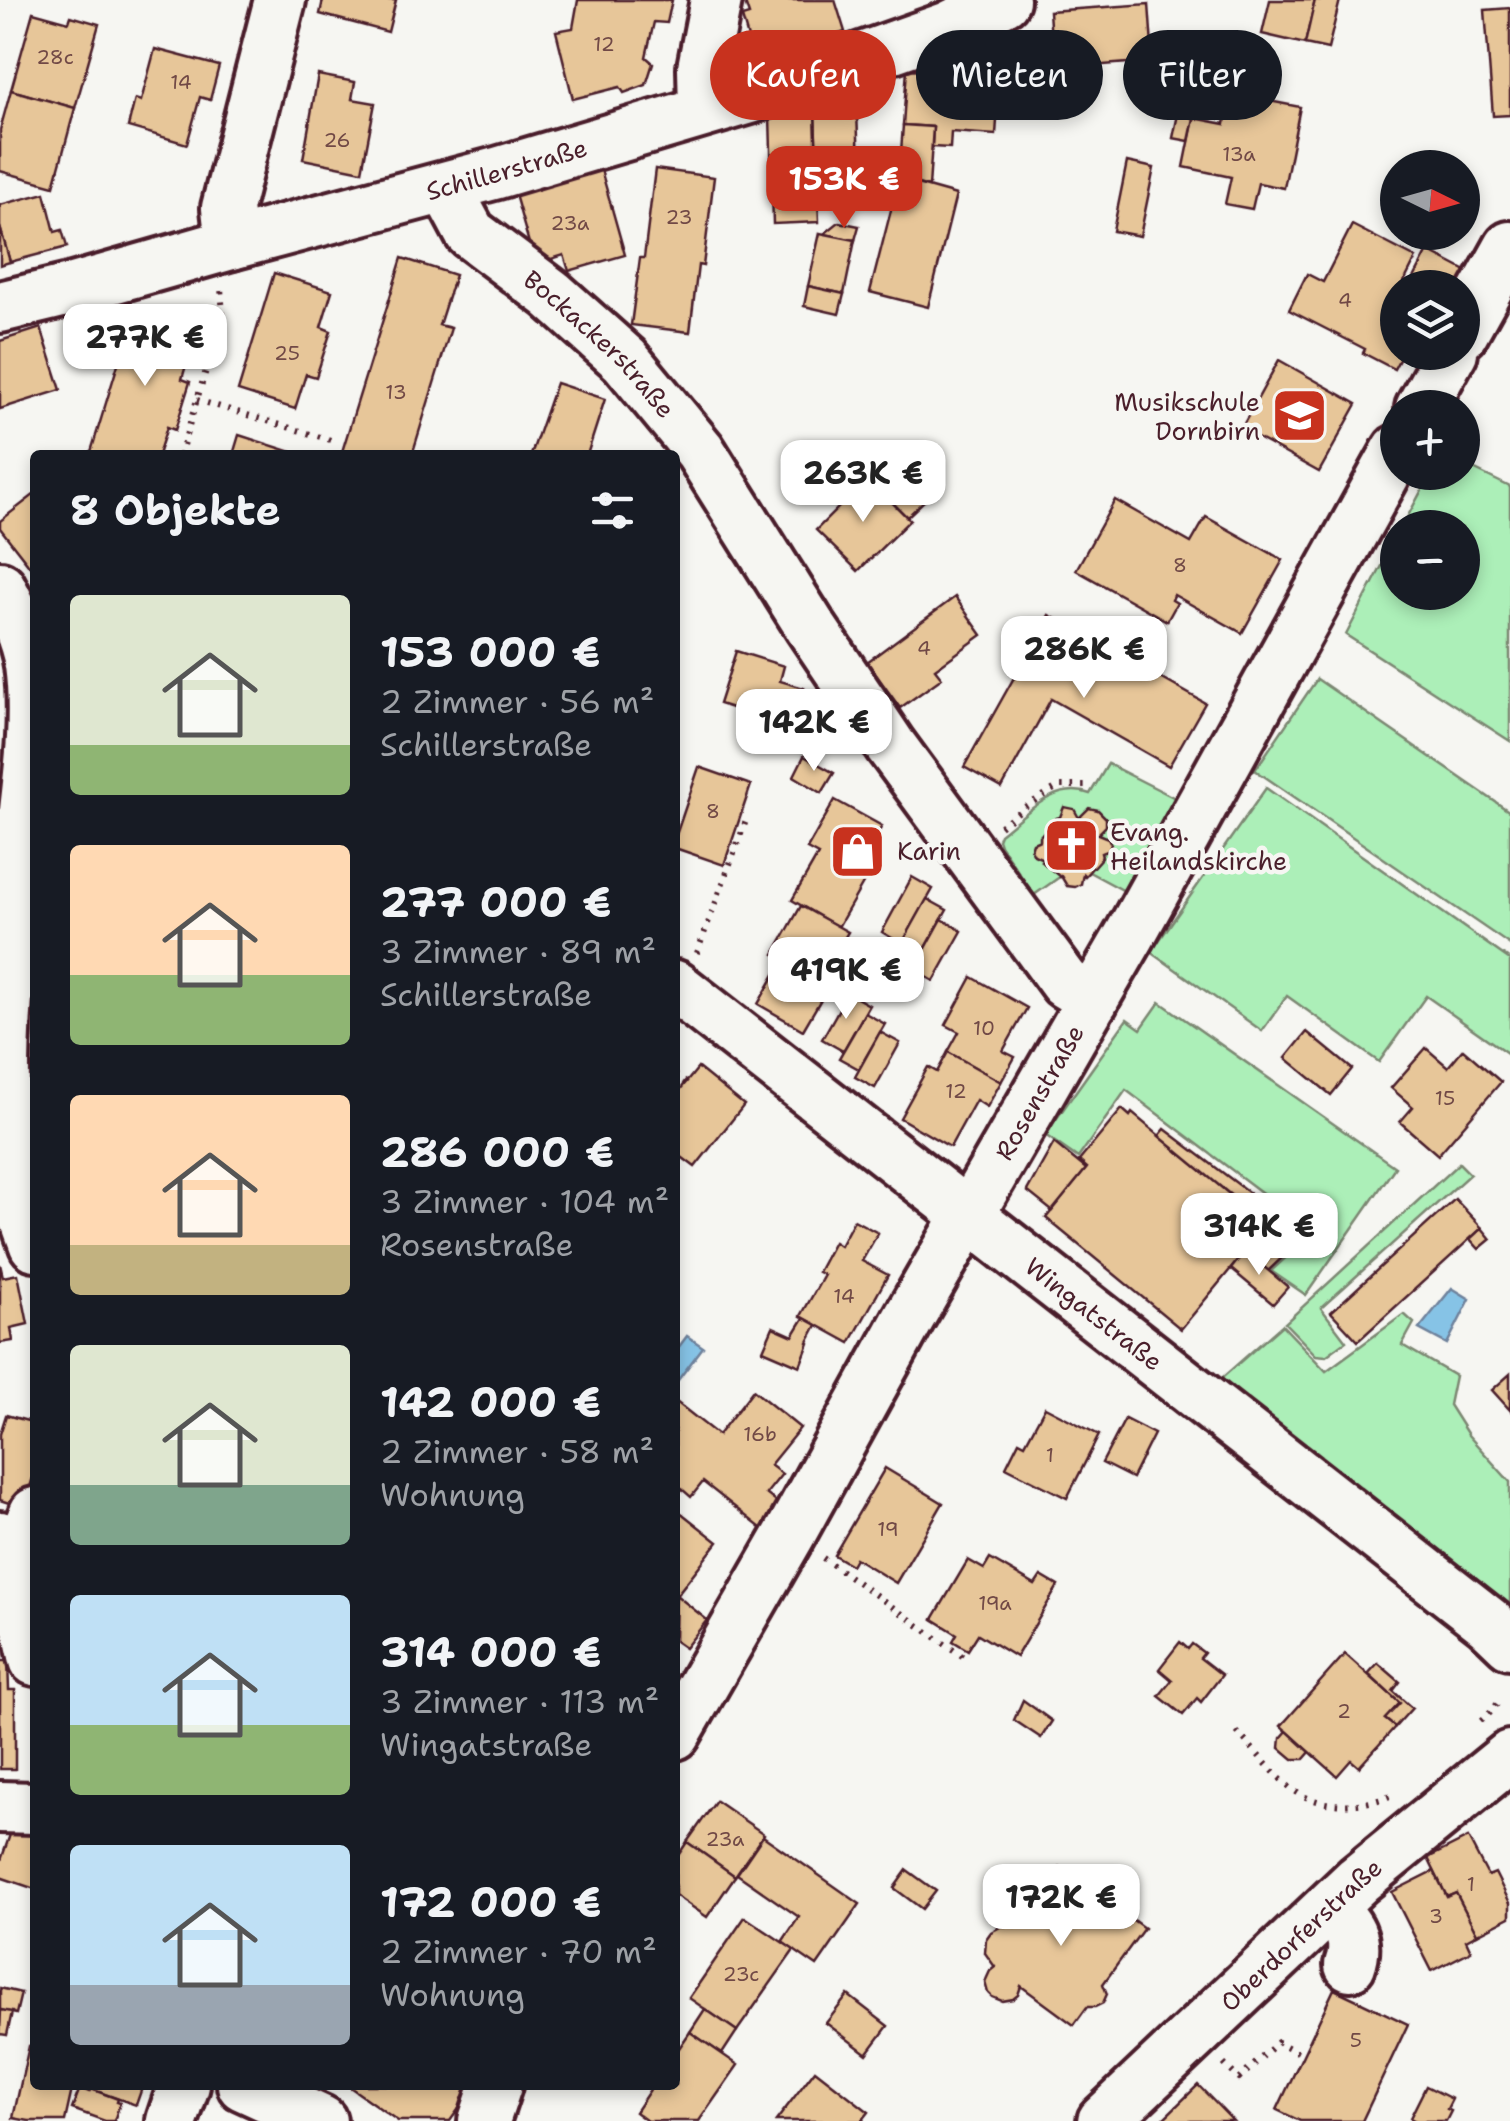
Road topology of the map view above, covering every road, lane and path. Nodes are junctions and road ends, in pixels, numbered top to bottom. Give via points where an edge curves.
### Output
1 (280, 0) edge
2 (716, 0) edge
3 (1004, 0) edge
4 (704, 110) junction
5 (446, 188) junction
6 (1510, 248) edge
7 (225, 259) junction
8 (1480, 301) edge
9 (0, 307) edge
10 (197, 400) junction
11 (331, 440) dead end
12 (182, 450) edge
13 (1380, 482) edge
14 (0, 587) edge
15 (30, 662) edge
16 (30, 772) edge
17 (1086, 786) dead end
18 (747, 818) dead end
19 (997, 828) dead end
20 (680, 986) edge
21 (680, 990) edge
22 (1093, 1000) junction
23 (680, 1079) edge
24 (686, 1083) dead end
25 (970, 1216) junction
26 (30, 1228) edge
27 (30, 1520) edge
28 (809, 1548) dead end
29 (7, 1550) edge
30 (30, 1640) edge
31 (1510, 1643) edge
32 (964, 1658) dead end
33 (1500, 1700) dead end
34 (680, 1725) edge
35 (1237, 1732) dead end
36 (1493, 1740) edge
37 (1403, 1785) dead end
38 (0, 1807) edge
39 (30, 1808) edge
40 (1328, 1909) junction
41 (1350, 1965) dead end
42 (1303, 2055) dead end
43 (1239, 2079) dead end
44 (182, 2090) edge
45 (255, 2090) edge
46 (494, 2090) edge
47 (172, 2121) edge
48 (321, 2121) edge
49 (484, 2121) edge
50 (1103, 2121) edge

1 - 7 street via 227,208
2 - 4 street via 703,68
3 - 4 street, Schillerstraße via 949,27
4 - 5 street, Schillerstraße
5 - 7 street, Schillerstraße
5 - 22 street, Bockackerstraße via 470,233 622,357 700,451 890,744 1065,983
6 - 8 street
7 - 9 street, Schillerstraße
7 - 10 path via 223,315
10 - 11 path
10 - 12 path
13 - 22 street, Rosenstraße
14 - 15 street
16 - 26 street via 4,1072 5,1130
17 - 19 path via 1059,786
18 - 20 path
21 - 25 street, Wingatstraße
22 - 25 street, Rosenstraße
23 - 24 path
25 - 31 street, Wingatstraße
25 - 34 street, Rosenstraße
27 - 29 street
28 - 32 path
29 - 30 street
33 - 36 path via 1492,1712
35 - 37 path via 1294,1791 1332,1805 1388,1797
36 - 40 street, Oberdorferstraße
38 - 39 street
40 - 41 street via 1354,1937
40 - 50 street, Oberdorferstraße
42 - 43 path via 1278,2042
44 - 47 street
45 - 48 street
46 - 49 street

